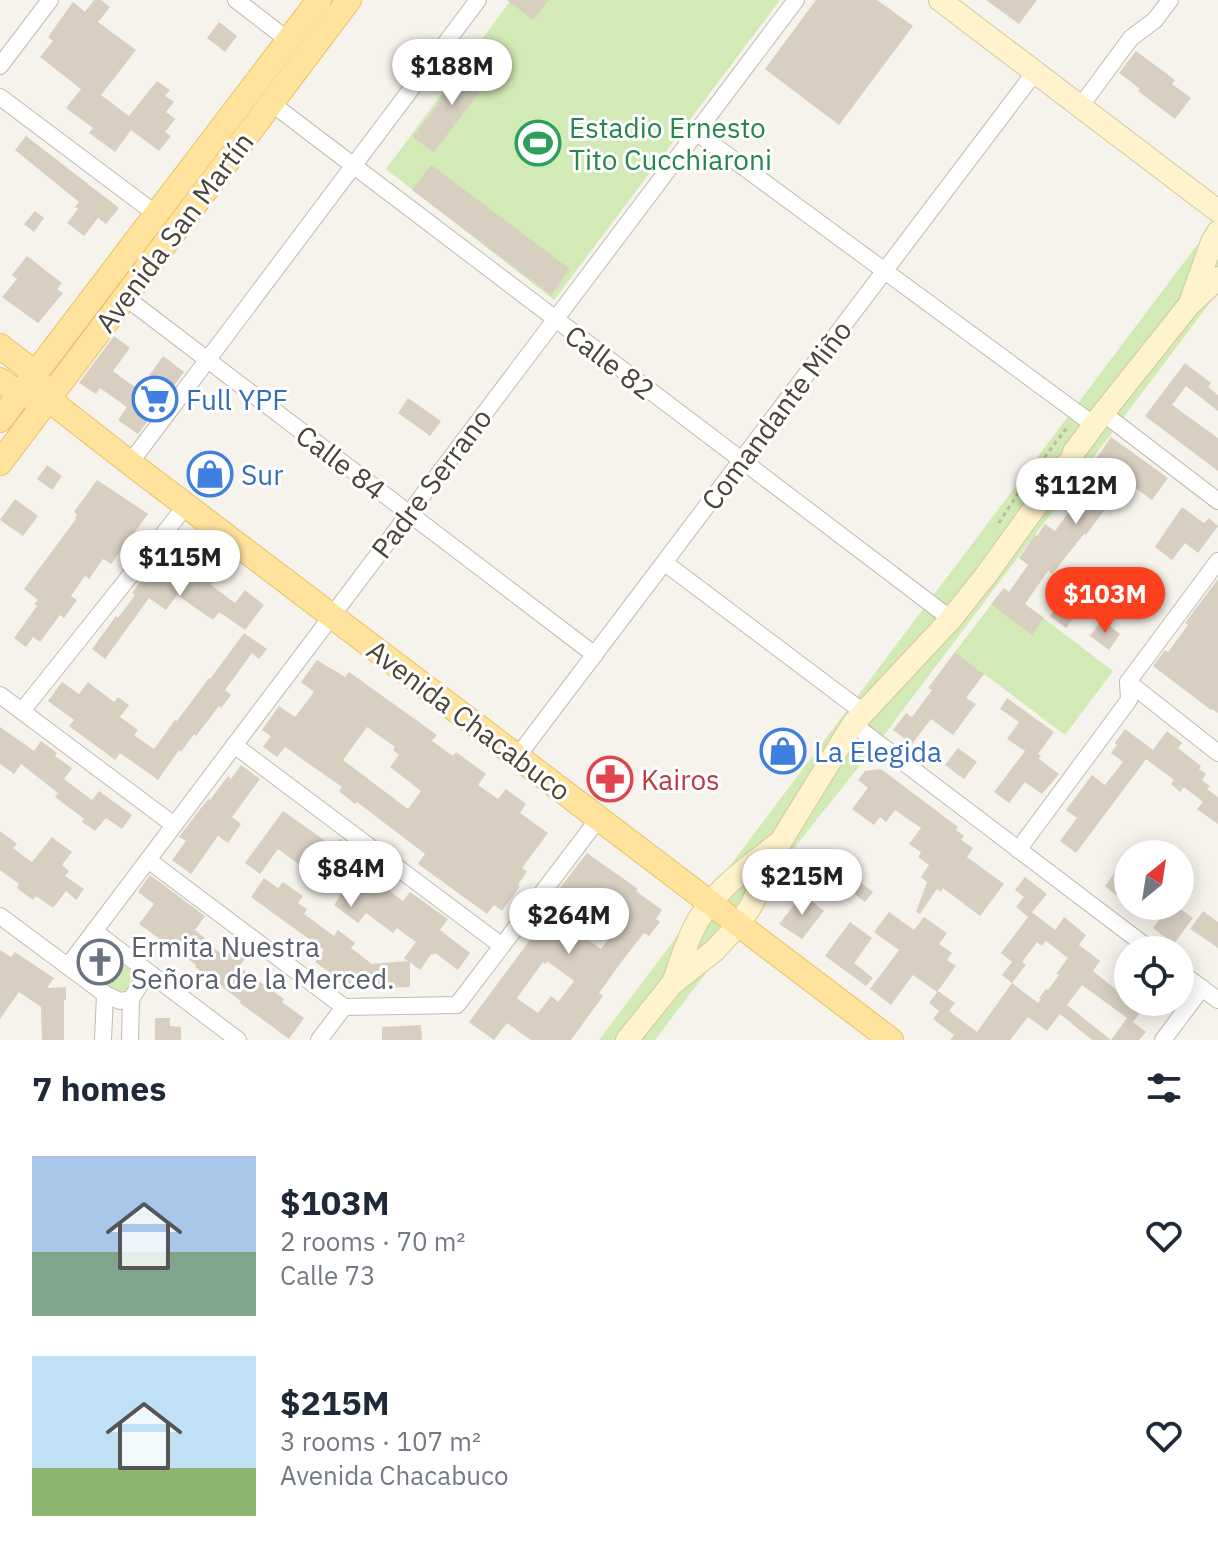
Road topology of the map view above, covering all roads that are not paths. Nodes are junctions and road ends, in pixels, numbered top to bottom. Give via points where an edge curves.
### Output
1 (50, 0) edge
2 (236, 0) edge
3 (319, 0) edge
4 (349, 0) edge
5 (478, 0) edge
6 (796, 0) edge
7 (940, 0) edge
8 (1170, 0) edge
9 (288, 40) junction
10 (0, 66) edge
11 (1035, 72) junction
12 (0, 97) edge
13 (271, 103) junction
14 (1080, 107) junction
15 (696, 132) junction
16 (353, 167) junction
17 (1218, 211) edge
18 (156, 214) junction
19 (1218, 232) edge
20 (885, 271) junction
21 (1218, 278) edge
22 (125, 297) junction
23 (1189, 305) junction
24 (554, 320) junction
25 (0, 346) edge
26 (207, 360) junction
27 (35, 373) junction
28 (9, 387) edge
29 (48, 399) junction
30 (1099, 419) junction
31 (0, 420) edge
32 (741, 461) junction
33 (0, 463) edge
34 (130, 463) junction
35 (1218, 501) edge
36 (185, 507) junction
37 (408, 513) junction
38 (1218, 561) edge
39 (665, 563) junction
40 (331, 615) junction
41 (951, 619) junction
42 (595, 655) junction
43 (1128, 682) junction
44 (0, 695) edge
45 (22, 711) junction
46 (858, 718) junction
47 (234, 745) junction
48 (1218, 753) edge
49 (517, 757) junction
50 (599, 818) junction
51 (174, 825) junction
52 (781, 841) junction
53 (1018, 850) junction
54 (148, 860) junction
55 (711, 903) junction
56 (0, 916) edge
57 (738, 925) junction
58 (94, 931) junction
59 (1132, 936) edge
60 (502, 946) junction
61 (68, 966) junction
62 (148, 972) junction
63 (1194, 982) edge
64 (672, 984) junction
65 (1202, 988) junction
66 (119, 998) junction
67 (1218, 1000) edge
68 (344, 1007) junction
69 (103, 1040) edge
70 (130, 1040) edge
71 (238, 1040) edge
72 (319, 1040) edge
73 (627, 1040) edge
74 (891, 1040) edge
75 (1163, 1040) edge

1 - 10 street
2 - 9 street
3 - 9 main road, Avenida San Martín
4 - 13 main road, Avenida San Martín
5 - 16 street
6 - 15 street, Padre Serrano
7 - 11 main road
8 - 14 street via 1131,38
9 - 18 main road, Avenida San Martín
11 - 14 main road
11 - 20 street, Comandante Miño
12 - 18 street
13 - 16 street, Calle 82
13 - 22 main road, Avenida San Martín
14 - 17 main road
15 - 20 street
15 - 24 street, Padre Serrano
16 - 24 street, Calle 82
16 - 26 street
18 - 27 main road, Avenida San Martín
19 - 23 main road
20 - 30 street
20 - 32 street, Comandante Miño
21 - 23 main road
22 - 26 street, Calle 84
22 - 29 main road, Avenida San Martín
23 - 30 main road
24 - 32 street, Calle 82
24 - 37 street, Padre Serrano
25 - 27 main road, Avenida Chacabuco
26 - 34 street
26 - 37 street, Calle 84
27 - 28 main road, Avenida San Martín
27 - 29 main road, Avenida Chacabuco
28 - 29 main road, Avenida Chacabuco
28 - 31 main road, Avenida San Martín
29 - 33 main road, Avenida San Martín
29 - 34 main road, Avenida Chacabuco
30 - 35 street
30 - 41 main road
32 - 39 street, Comandante Miño
32 - 41 street, Calle 82
34 - 36 main road, Avenida Chacabuco
36 - 40 main road, Avenida Chacabuco
36 - 45 street
37 - 40 street, Padre Serrano
37 - 42 street, Calle 84
38 - 43 street
39 - 42 street, Comandante Miño
39 - 46 street
40 - 47 street, Padre Serrano
40 - 49 main road, Avenida Chacabuco
41 - 46 main road
42 - 49 street, Comandante Miño
43 - 48 street
43 - 53 street via 1129,700
44 - 45 street
45 - 51 street
46 - 52 main road
46 - 53 street
47 - 51 street, Padre Serrano
47 - 60 street
49 - 50 main road, Avenida Chacabuco
50 - 55 main road, Avenida Chacabuco
50 - 60 street
51 - 54 street, Padre Serrano
52 - 55 main road via 727,883
52 - 57 main road
53 - 59 street
54 - 58 street, Padre Serrano
54 - 68 street
55 - 57 main road, Avenida Chacabuco
55 - 64 main road via 693,929
56 - 61 street
57 - 64 main road
57 - 74 main road, Avenida Chacabuco
58 - 61 street, Padre Serrano
58 - 62 street
60 - 68 street via 457,1005
61 - 66 street
62 - 66 street
62 - 71 street
63 - 65 street
64 - 73 main road
65 - 67 street
65 - 75 street
66 - 69 street
66 - 70 street
68 - 72 street

